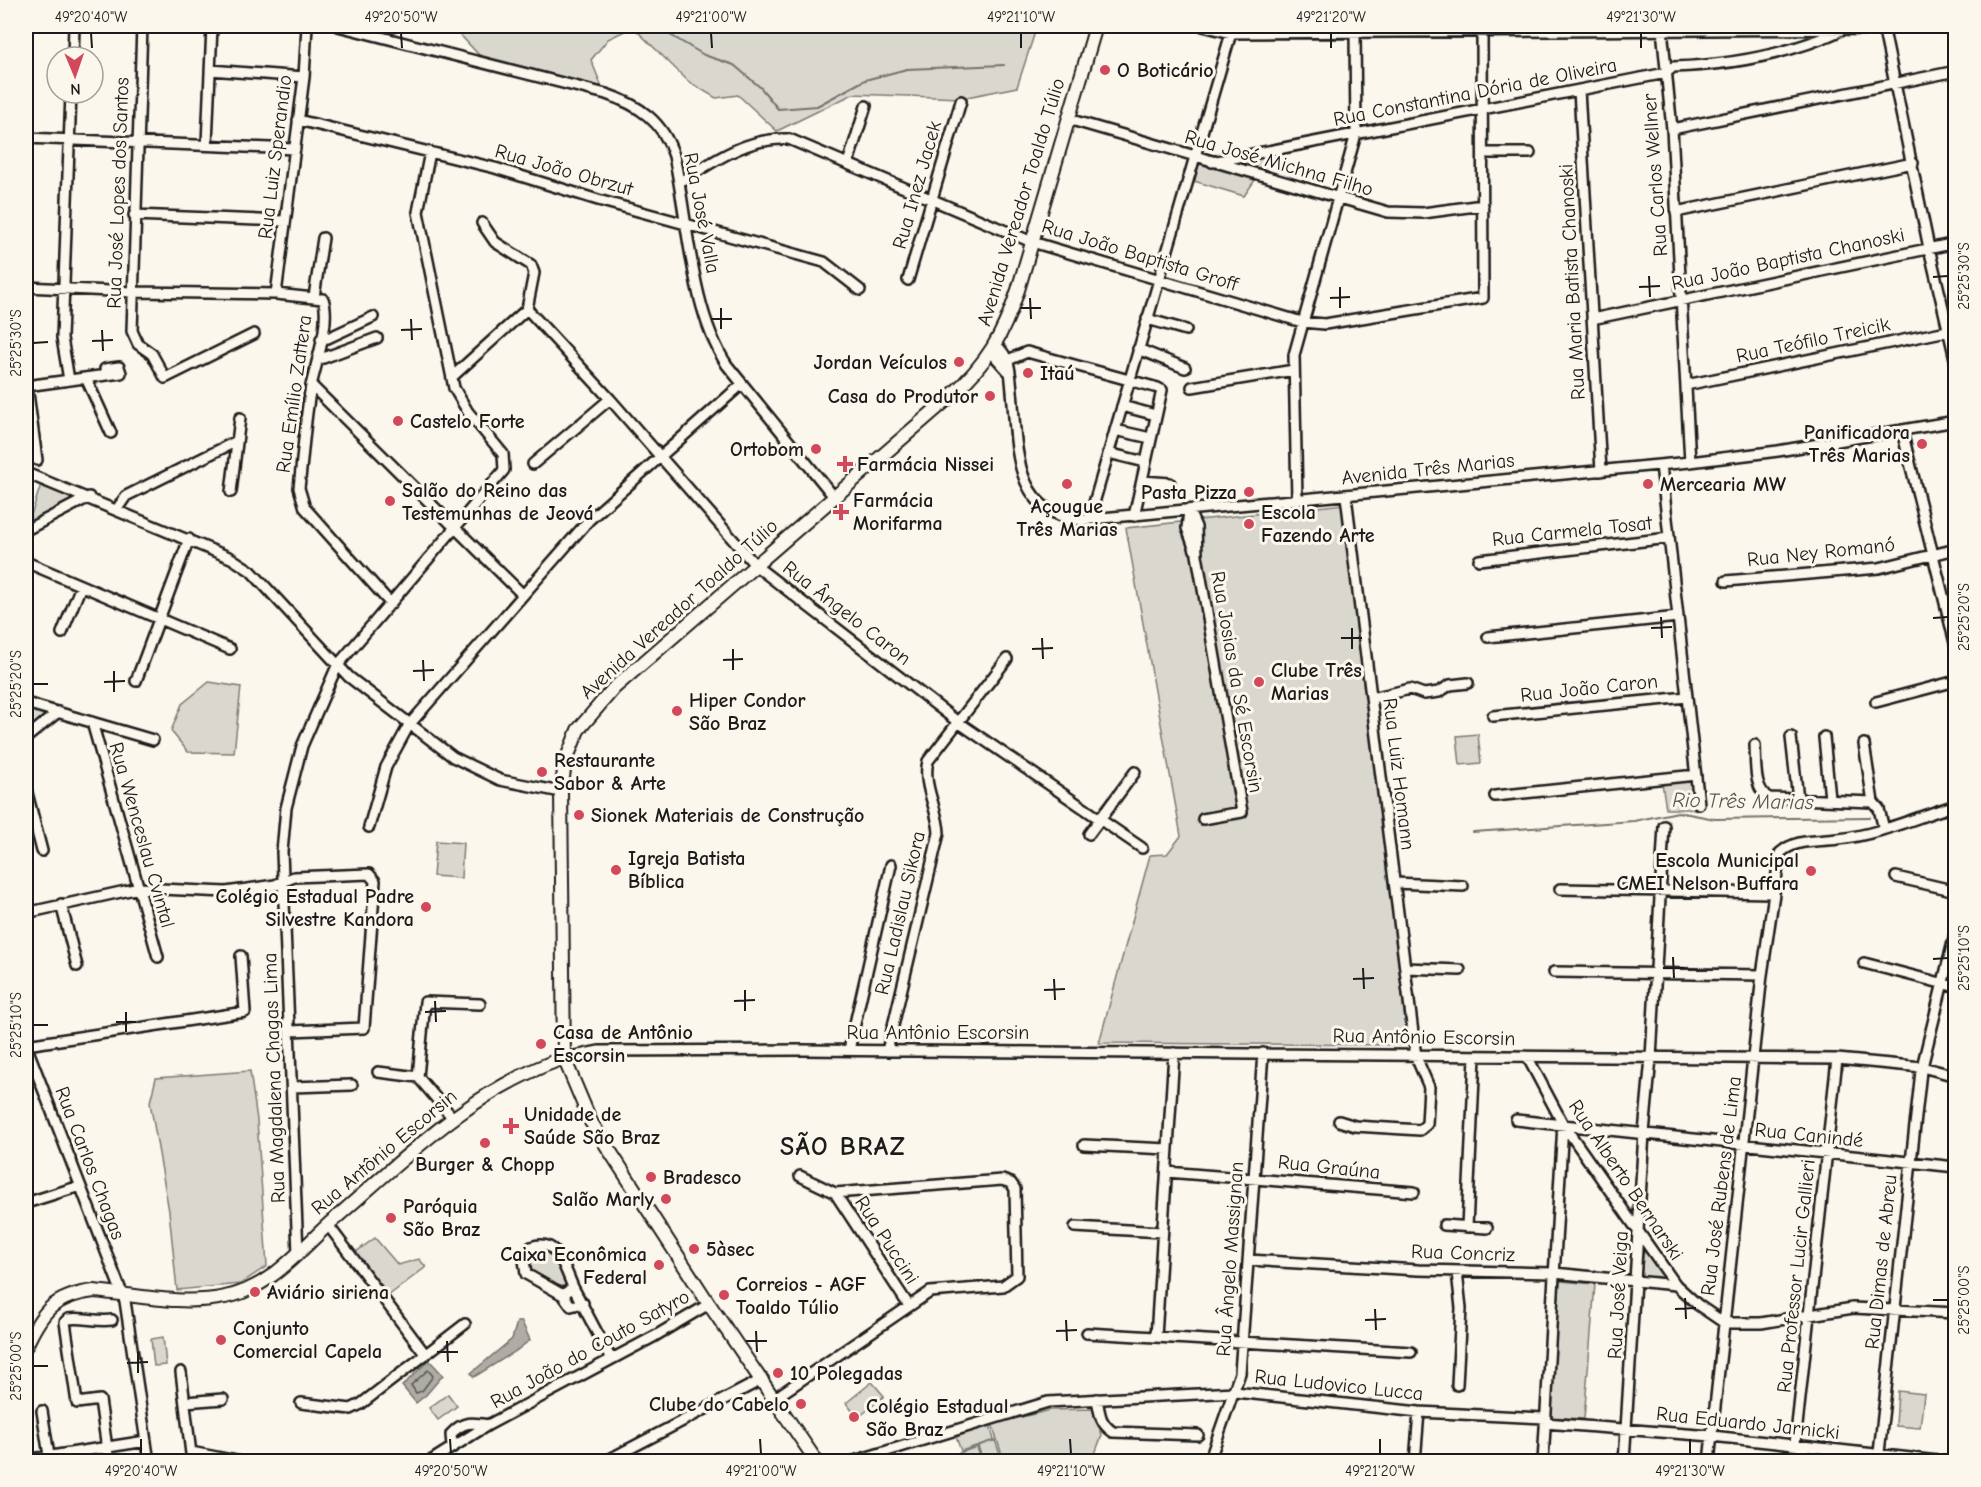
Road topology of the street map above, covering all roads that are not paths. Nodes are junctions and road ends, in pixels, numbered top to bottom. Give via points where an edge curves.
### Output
1 (74, 26) edge
2 (142, 26) edge
3 (212, 26) edge
4 (307, 26) edge
5 (338, 26) edge
6 (1096, 26) edge
7 (1203, 26) edge
8 (1698, 27) edge
9 (1753, 27) edge
10 (1883, 27) edge
11 (1846, 28) junction
12 (1662, 29) junction
13 (1482, 31) junction
14 (1355, 32) junction
15 (1231, 33) junction
16 (73, 45) edge
17 (210, 70) junction
18 (1956, 70) edge
19 (1666, 73) junction
20 (304, 77) junction
21 (1896, 83) junction
22 (1579, 90) junction
23 (961, 101) dead end
24 (70, 105) edge
25 (866, 106) dead end
26 (1482, 110) junction
27 (1068, 119) junction
28 (298, 120) junction
29 (1672, 129) junction
30 (1356, 134) junction
31 (26, 138) edge
32 (68, 140) junction
33 (136, 141) junction
34 (207, 144) junction
35 (295, 149) junction
36 (430, 152) junction
37 (1483, 153) junction
38 (1530, 153) dead end
39 (1195, 157) junction
40 (1212, 162) junction
41 (848, 163) junction
42 (1913, 163) junction
43 (680, 182) junction
44 (1337, 199) junction
45 (932, 200) junction
46 (1483, 205) junction
47 (1676, 212) junction
48 (134, 215) junction
49 (285, 220) junction
50 (482, 223) dead end
51 (687, 224) junction
52 (323, 238) dead end
53 (1032, 242) junction
54 (1956, 243) edge
55 (1929, 248) junction
56 (908, 280) dead end
57 (1159, 280) junction
58 (26, 287) edge
59 (63, 289) junction
60 (860, 290) dead end
61 (132, 292) junction
62 (276, 294) junction
63 (318, 298) junction
64 (1681, 300) junction
65 (527, 309) junction
66 (374, 317) dead end
67 (1147, 319) junction
68 (1592, 319) junction
69 (1302, 322) junction
70 (1186, 330) dead end
71 (1947, 331) junction
72 (254, 334) dead end
73 (376, 338) dead end
74 (321, 339) junction
75 (994, 349) junction
76 (1138, 349) junction
77 (318, 360) junction
78 (1008, 360) junction
79 (1956, 363) edge
80 (1185, 368) dead end
81 (105, 369) dead end
82 (1293, 370) junction
83 (1010, 375) junction
84 (452, 376) junction
85 (86, 378) junction
86 (69, 380) junction
87 (1129, 382) junction
88 (742, 384) junction
89 (311, 385) junction
90 (1686, 385) junction
91 (26, 386) edge
92 (1192, 387) dead end
93 (610, 399) junction
94 (1122, 406) junction
95 (1152, 414) dead end
96 (240, 418) dead end
97 (1956, 421) edge
98 (1115, 430) junction
99 (1902, 431) junction
100 (111, 433) dead end
101 (1146, 436) dead end
102 (237, 441) junction
103 (1108, 453) junction
104 (659, 457) junction
105 (37, 460) dead end
106 (1141, 461) dead end
107 (1690, 462) junction
108 (532, 464) dead end
109 (1661, 465) junction
110 (1601, 471) junction
111 (26, 473) edge
112 (1142, 481) junction
113 (1170, 483) dead end
114 (231, 492) dead end
115 (1346, 496) junction
116 (89, 497) junction
117 (835, 498) junction
118 (1298, 500) junction
119 (117, 509) junction
120 (1189, 511) junction
121 (1134, 516) junction
122 (1089, 520) junction
123 (456, 528) junction
124 (26, 530) edge
125 (1669, 538) junction
126 (189, 539) junction
127 (1956, 549) edge
128 (1931, 556) junction
129 (1479, 560) dead end
130 (26, 562) edge
131 (756, 566) junction
132 (1726, 581) dead end
133 (81, 586) junction
134 (522, 594) junction
135 (391, 604) junction
136 (1678, 617) junction
137 (159, 619) junction
138 (62, 633) dead end
139 (1488, 637) dead end
140 (1956, 647) edge
141 (230, 649) dead end
142 (1007, 659) dead end
143 (337, 666) junction
144 (136, 681) dead end
145 (1956, 681) edge
146 (1468, 683) dead end
147 (1687, 697) junction
148 (1372, 698) junction
149 (1876, 702) dead end
150 (26, 703) edge
151 (58, 712) junction
152 (1493, 716) dead end
153 (92, 722) junction
154 (958, 722) junction
155 (409, 725) junction
156 (1791, 737) dead end
157 (1824, 737) dead end
158 (26, 738) edge
159 (153, 740) dead end
160 (1864, 744) dead end
161 (1755, 745) dead end
162 (1135, 772) dead end
163 (1696, 775) junction
164 (26, 789) edge
165 (561, 792) junction
166 (1495, 796) dead end
167 (1798, 799) junction
168 (1830, 800) junction
169 (1873, 802) junction
170 (1700, 804) dead end
171 (1956, 805) edge
172 (1101, 819) junction
173 (1203, 819) dead end
174 (1664, 825) dead end
175 (369, 827) dead end
176 (1884, 829) junction
177 (1089, 834) dead end
178 (1142, 848) dead end
179 (42, 851) dead end
180 (891, 865) dead end
181 (1896, 877) dead end
182 (284, 881) junction
183 (1395, 883) junction
184 (1463, 886) dead end
185 (139, 888) junction
186 (1560, 889) dead end
187 (1660, 889) junction
188 (1956, 891) edge
189 (1772, 893) junction
190 (61, 904) junction
191 (26, 913) edge
192 (1956, 930) edge
193 (241, 956) dead end
194 (158, 957) dead end
195 (1864, 963) dead end
196 (77, 966) dead end
197 (1405, 968) junction
198 (1460, 970) dead end
199 (1554, 972) dead end
200 (1655, 974) junction
201 (1762, 975) junction
202 (1942, 984) junction
203 (1956, 987) edge
204 (480, 1004) dead end
205 (290, 1031) junction
206 (26, 1045) edge
207 (849, 1050) junction
208 (886, 1051) junction
209 (1174, 1053) junction
210 (1263, 1053) junction
211 (1416, 1057) junction
212 (1474, 1057) junction
213 (564, 1058) junction
214 (1528, 1058) junction
215 (1651, 1058) junction
216 (1754, 1058) junction
217 (1838, 1059) junction
218 (1922, 1067) junction
219 (378, 1072) dead end
220 (1956, 1076) edge
221 (418, 1077) junction
222 (352, 1085) dead end
223 (292, 1087) junction
224 (452, 1117) junction
225 (1516, 1120) dead end
226 (1339, 1121) dead end
227 (1563, 1124) junction
228 (1644, 1133) junction
229 (1084, 1145) dead end
230 (1744, 1146) junction
231 (1168, 1149) junction
232 (1828, 1155) junction
233 (1910, 1163) junction
234 (1956, 1167) edge
235 (1167, 1172) junction
236 (800, 1176) dead end
237 (1254, 1177) junction
238 (80, 1186) junction
239 (1414, 1192) dead end
240 (835, 1193) junction
241 (26, 1203) edge
242 (328, 1225) junction
243 (1444, 1225) dead end
244 (1075, 1227) dead end
245 (1467, 1227) junction
246 (1487, 1228) dead end
247 (1162, 1232) junction
248 (1640, 1232) junction
249 (298, 1253) junction
250 (1248, 1260) junction
251 (1457, 1272) junction
252 (1554, 1274) junction
253 (1637, 1280) junction
254 (1676, 1285) junction
255 (573, 1287) junction
256 (123, 1294) junction
257 (563, 1295) junction
258 (583, 1303) junction
259 (709, 1304) junction
260 (909, 1306) junction
261 (1894, 1308) junction
262 (1811, 1312) junction
263 (1956, 1313) edge
264 (112, 1320) dead end
265 (1724, 1322) junction
266 (465, 1323) dead end
267 (29, 1330) edge
268 (1087, 1333) dead end
269 (1156, 1337) junction
270 (1242, 1341) junction
271 (26, 1346) edge
272 (1411, 1352) dead end
273 (425, 1354) junction
274 (611, 1359) junction
275 (181, 1371) dead end
276 (763, 1379) junction
277 (1457, 1385) dead end
278 (1235, 1392) junction
279 (775, 1398) junction
280 (223, 1399) dead end
281 (1097, 1400) junction
282 (185, 1402) junction
283 (302, 1403) dead end
284 (42, 1411) dead end
285 (1419, 1412) junction
286 (1545, 1420) junction
287 (489, 1425) junction
288 (1628, 1429) junction
289 (1198, 1435) dead end
290 (1712, 1436) junction
291 (146, 1441) junction
292 (1795, 1446) junction
293 (107, 1447) junction
294 (452, 1448) junction
295 (192, 1457) edge
296 (1878, 1458) edge
297 (49, 1459) edge
298 (26, 1460) edge
299 (109, 1461) edge
300 (149, 1461) edge
301 (242, 1461) edge
302 (429, 1461) edge
303 (604, 1461) edge
304 (817, 1461) edge
305 (851, 1461) edge
306 (1209, 1461) edge
307 (1415, 1461) edge
308 (1543, 1461) edge
309 (1624, 1461) edge
310 (1709, 1461) edge
311 (1793, 1461) edge
312 (1947, 1461) edge

1 - 16 street
2 - 33 street, Rua José Lopes dos Santos
3 - 17 street
4 - 20 street, Rua Luiz Sperandio
5 - 43 street, Rua José Valla via 626,102 645,112 661,128 672,149
6 - 27 main road, Avenida Vereador Toaldo Túlio
7 - 15 street
8 - 9 street
8 - 12 street
9 - 11 street
10 - 11 street
10 - 21 street
11 - 19 street, Rua Constantina Dória de Oliveira via 1798,47 1723,63 1673,67
12 - 13 street
12 - 19 street, Rua Carlos Wellner
13 - 14 street
13 - 26 street
14 - 15 street
14 - 30 street
15 - 39 street
17 - 20 street
17 - 34 street
18 - 21 street
19 - 22 street, Rua Constantina Dória de Oliveira
19 - 29 street, Rua Carlos Wellner
20 - 28 street, Rua Luiz Sperandio
21 - 29 street
21 - 42 street
22 - 26 street, Rua Constantina Dória de Oliveira
22 - 68 street, Rua Maria Batista Chanoski
23 - 45 street, Rua Inez Jacek
24 - 32 street
25 - 41 street
26 - 30 street, Rua Constantina Dória de Oliveira
26 - 37 street
27 - 39 street, Rua José Michna Filho
27 - 53 main road, Avenida Vereador Toaldo Túlio
28 - 35 street, Rua Luiz Sperandio
28 - 36 street, Rua João Obrzut
29 - 47 street, Rua Carlos Wellner
30 - 40 street, Rua Constantina Dória de Oliveira
30 - 44 street
31 - 32 street
32 - 33 street
32 - 59 street
33 - 34 street
33 - 48 street, Rua José Lopes dos Santos
34 - 35 street
35 - 49 street, Rua Luiz Sperandio
36 - 51 street, Rua João Obrzut
36 - 84 street via 418,212
37 - 38 street
37 - 46 street
39 - 40 street, Rua José Michna Filho
39 - 57 street
40 - 44 street, Rua José Michna Filho
41 - 43 street, Rua João Baptista Groff via 800,142 766,139 729,152
41 - 45 street, Rua João Baptista Groff
42 - 47 street
42 - 55 street
43 - 51 street, Rua José Valla
44 - 46 street, Rua José Michna Filho via 1397,213
44 - 69 street
45 - 53 street, Rua João Baptista Groff
45 - 56 street, Rua Inez Jacek
46 - 69 street, Rua João Baptista Groff via 1483,298 1325,324
47 - 64 street, Rua Carlos Wellner
48 - 49 street
48 - 61 street, Rua José Lopes dos Santos
49 - 62 street, Rua Luiz Sperandio
50 - 65 street via 495,242 531,266 534,273
51 - 60 street, Rua João Obrzut via 819,260
51 - 88 street, Rua José Valla via 708,329
52 - 63 street, Rua Emílio Zattera
53 - 57 street, Rua João Baptista Groff
53 - 75 main road, Avenida Vereador Toaldo Túlio via 1009,317
54 - 55 street, Rua João Baptista Chanoski
55 - 64 street, Rua João Baptista Chanoski
55 - 71 street
57 - 67 street
57 - 69 street, Rua João Baptista Groff
58 - 59 street
59 - 61 street
59 - 86 street via 62,338
61 - 62 street
61 - 72 street, Rua José Lopes dos Santos via 132,331 138,344 152,354 165,378
62 - 63 street
63 - 74 street, Rua Emílio Zattera via 325,311
64 - 68 street, Rua João Baptista Chanoski
64 - 90 street, Rua Carlos Wellner
65 - 84 street
65 - 93 street, Rua Ângelo Caron
66 - 74 street
67 - 70 street
67 - 76 street
68 - 110 street, Rua Maria Batista Chanoski
69 - 82 street
71 - 79 street
71 - 90 street, Rua Teófilo Treicik
73 - 77 street
74 - 77 street, Rua Emílio Zattera
75 - 78 street
75 - 83 street
75 - 117 main road, Avenida Vereador Toaldo Túlio via 964,384
76 - 80 street
76 - 87 street
77 - 89 street, Rua Emílio Zattera
78 - 83 street, Avenida Três Marias
78 - 87 street via 1027,352
81 - 85 street via 119,367 121,373
82 - 92 street
82 - 118 street
83 - 122 street, Avenida Três Marias via 1021,465 1030,493 1042,507 1059,516
84 - 123 street, Rua Magdalena Chagas Lima via 454,388 468,412 503,454 504,470
85 - 86 street
85 - 100 street
86 - 91 street
87 - 94 street
87 - 112 street via 1160,389
88 - 104 street
88 - 117 street, Rua José Valla
89 - 123 street
89 - 135 street, Rua Emílio Zattera via 300,499
90 - 107 street, Rua Carlos Wellner
91 - 105 street
93 - 104 street, Rua Ângelo Caron
93 - 108 street
94 - 95 street
94 - 98 street
96 - 102 street
97 - 99 street, Avenida Três Marias
98 - 101 street
98 - 103 street
99 - 107 street, Avenida Três Marias
99 - 128 street
102 - 114 street
102 - 119 street via 126,496
103 - 106 street
103 - 122 street
104 - 131 street, Rua Ângelo Caron
104 - 134 street via 589,520
107 - 109 street, Avenida Três Marias
109 - 110 street, Avenida Três Marias
109 - 125 street
110 - 115 street, Avenida Três Marias
111 - 116 street
112 - 113 street
112 - 121 street
115 - 118 street, Avenida Três Marias
115 - 148 street, Rua Luiz Homann
116 - 119 street
116 - 124 street
117 - 131 main road, Avenida Vereador Toaldo Túlio
118 - 120 street, Avenida Três Marias
119 - 126 street
120 - 121 street, Avenida Três Marias
120 - 173 street, Rua Josias da Sé Escorsin via 1187,528 1197,555 1242,812
121 - 122 street, Avenida Três Marias
123 - 134 street
123 - 135 street, Rua Magdalena Chagas Lima
125 - 129 street, Rua Carmela Tosat
125 - 136 street
126 - 137 street
126 - 143 street via 251,571
127 - 128 street, Rua Ney Romanó
128 - 132 street, Rua Ney Romanó via 1879,568
128 - 140 street
130 - 133 street
131 - 154 street, Rua Ângelo Caron
131 - 165 main road, Avenida Vereador Toaldo Túlio via 597,705 578,730 565,763
133 - 137 street
133 - 138 street
134 - 155 street
135 - 143 street, Rua Magdalena Chagas Lima
136 - 139 street
136 - 147 street
137 - 141 street
137 - 144 street
142 - 154 street, Rua Ladislau Sikora
143 - 155 street
143 - 182 street, Rua Magdalena Chagas Lima via 302,746 291,787 283,830
145 - 149 street
146 - 148 street via 1450,685 1438,692 1424,694 1410,689
147 - 152 street, Rua João Caron
147 - 163 street
148 - 183 street, Rua Luiz Homann
150 - 151 street
151 - 153 street
151 - 158 street
153 - 159 street
153 - 185 street, Rua Wenceslau Cvintal
154 - 172 street, Rua Ângelo Caron
154 - 208 street, Rua Ladislau Sikora via 928,761 925,773 939,833
155 - 165 street via 483,773
155 - 175 street via 386,767
156 - 167 street
157 - 168 street
160 - 169 street
161 - 167 street via 1763,795
162 - 172 street
163 - 166 street
163 - 170 street
164 - 179 street
165 - 213 main road, Avenida Vereador Toaldo Túlio
167 - 168 street
168 - 169 street
169 - 176 street
171 - 176 street
172 - 177 street
172 - 178 street, Rua Ângelo Caron
174 - 187 street, Rua José Veiga
176 - 189 street, Rua José Rubens de Lima via 1789,845 1780,853
180 - 207 street
181 - 188 street
182 - 185 street via 226,892
182 - 205 street, Rua Magdalena Chagas Lima
182 - 205 street via 294,877 369,874 375,881 364,1028
183 - 184 street
183 - 197 street, Rua Luiz Homann
185 - 190 street
185 - 194 street, Rua Wenceslau Cvintal
186 - 187 street
187 - 189 street
187 - 200 street, Rua José Veiga
189 - 201 street, Rua José Rubens de Lima
190 - 191 street
190 - 196 street
192 - 202 street, Rua Dimas de Abreu
193 - 206 street via 244,1012
195 - 202 street
197 - 198 street
197 - 211 street, Rua Luiz Homann
199 - 200 street
200 - 201 street
200 - 215 street, Rua José Veiga
201 - 216 street, Rua José Rubens de Lima
202 - 203 street
202 - 218 street, Rua Dimas de Abreu
204 - 221 street via 425,1002
205 - 223 street, Rua Magdalena Chagas Lima
206 - 238 street, Rua Carlos Chagas
207 - 208 street, Rua Antônio Escorsin
207 - 213 street, Rua Antônio Escorsin via 599,1051
208 - 209 street, Rua Antônio Escorsin
209 - 210 street, Rua Antônio Escorsin
209 - 231 street
210 - 211 street, Rua Antônio Escorsin
210 - 237 street, Rua Ângelo Massignan
211 - 212 street, Rua Antônio Escorsin
211 - 226 street, Rua Luiz Homann via 1428,1087 1424,1128 1356,1126
212 - 214 street, Rua Antônio Escorsin
212 - 245 street
213 - 224 main road, Rua Antônio Escorsin via 501,1085
213 - 259 main road, Avenida Vereador Toaldo Túlio via 591,1122
214 - 215 street, Rua Antônio Escorsin
214 - 227 street, Rua Alberto Bernarski
215 - 216 street, Rua Antônio Escorsin
215 - 228 street, Rua José Veiga
216 - 217 street, Rua Antônio Escorsin
216 - 230 street, Rua José Rubens de Lima
217 - 218 street, Rua Antônio Escorsin
217 - 232 street, Rua Professor Lucir Gallieri
218 - 220 street, Rua Antônio Escorsin
218 - 233 street, Rua Dimas de Abreu
219 - 221 street
221 - 224 street
222 - 223 street
223 - 249 street, Rua Magdalena Chagas Lima
224 - 242 main road, Rua Antônio Escorsin
225 - 227 street, Rua Canindé
227 - 228 street, Rua Canindé
227 - 248 street, Rua Alberto Bernarski
227 - 252 street
228 - 230 street, Rua Canindé
228 - 248 street, Rua José Veiga
229 - 231 street
230 - 232 street, Rua Canindé
230 - 265 street, Rua José Rubens de Lima
231 - 235 street
232 - 233 street, Rua Canindé
232 - 262 street, Rua Professor Lucir Gallieri
233 - 234 street, Rua Canindé
233 - 261 street, Rua Dimas de Abreu
235 - 237 street, Rua Graúna
235 - 247 street
236 - 240 street
237 - 239 street, Rua Graúna via 1339,1188
237 - 250 street, Rua Ângelo Massignan
238 - 241 street
238 - 256 street, Rua Carlos Chagas
240 - 260 street, Rua Puccini
240 - 260 street via 1002,1180 1015,1189 1017,1276 1003,1286 930,1292
242 - 249 main road, Rua Antônio Escorsin
242 - 273 street
243 - 245 street
244 - 247 street
245 - 246 street
247 - 269 street
248 - 253 street, Rua José Veiga
248 - 254 street, Rua Alberto Bernarski
249 - 256 main road, Rua Antônio Escorsin via 267,1281 225,1297 176,1300
250 - 251 street, Rua Concriz
250 - 270 street, Rua Ângelo Massignan
251 - 252 street, Rua Concriz
251 - 277 street via 1461,1308
252 - 253 street, Rua Concriz
252 - 286 street
253 - 254 street, Rua Concriz
253 - 288 street, Rua José Veiga
254 - 265 street, Rua Alberto Bernarski
255 - 257 street
255 - 257 street via 551,1245 531,1247 524,1260 526,1274
255 - 258 street
256 - 267 main road, Rua Antônio Escorsin via 94,1291 68,1296 51,1305
256 - 291 street, Rua Carlos Chagas
257 - 258 street via 571,1306
258 - 274 street
259 - 274 street, Rua João do Couto Satyro
259 - 276 main road, Avenida Vereador Toaldo Túlio
260 - 279 street
261 - 262 street
261 - 263 street
261 - 296 street, Rua Dimas de Abreu
262 - 265 street via 1761,1323
262 - 292 street, Rua Professor Lucir Gallieri
264 - 293 street via 95,1322 86,1317 65,1322 77,1403 100,1400
265 - 290 street, Rua José Rubens de Lima
266 - 273 street
267 - 271 main road, Rua Antônio Escorsin
268 - 269 street
269 - 270 street
270 - 272 street
270 - 278 street, Rua Ângelo Massignan
273 - 283 street via 351,1408
274 - 287 street, Rua João do Couto Satyro
275 - 282 street
276 - 279 main road, Avenida Vereador Toaldo Túlio
276 - 303 street
278 - 281 street, Rua Ludovico Lucca
278 - 285 street, Rua Ludovico Lucca
278 - 306 street, Rua Ângelo Massignan
279 - 304 main road, Avenida Vereador Toaldo Túlio
280 - 282 street
281 - 289 street via 1100,1420 1113,1432
281 - 305 street, Rua Ludovico Lucca via 1028,1406
282 - 295 street
284 - 297 street
285 - 286 street, Rua Ludovico Lucca
285 - 307 street
286 - 288 street, Rua Eduardo Jarnicki
286 - 308 street
287 - 294 street, Rua João do Couto Satyro
287 - 294 street, Rua João do Couto Satyro via 459,1425 451,1434
288 - 290 street, Rua Eduardo Jarnicki
288 - 309 street, Rua José Veiga
290 - 292 street, Rua Eduardo Jarnicki
290 - 310 street, Rua José Rubens de Lima
291 - 293 street
291 - 300 street, Rua Carlos Chagas
292 - 296 street, Rua Eduardo Jarnicki
292 - 311 street, Rua Professor Lucir Gallieri
293 - 297 street
293 - 299 street
294 - 302 street, Rua João do Couto Satyro
295 - 301 street
296 - 312 street, Rua Eduardo Jarnicki
297 - 298 street

